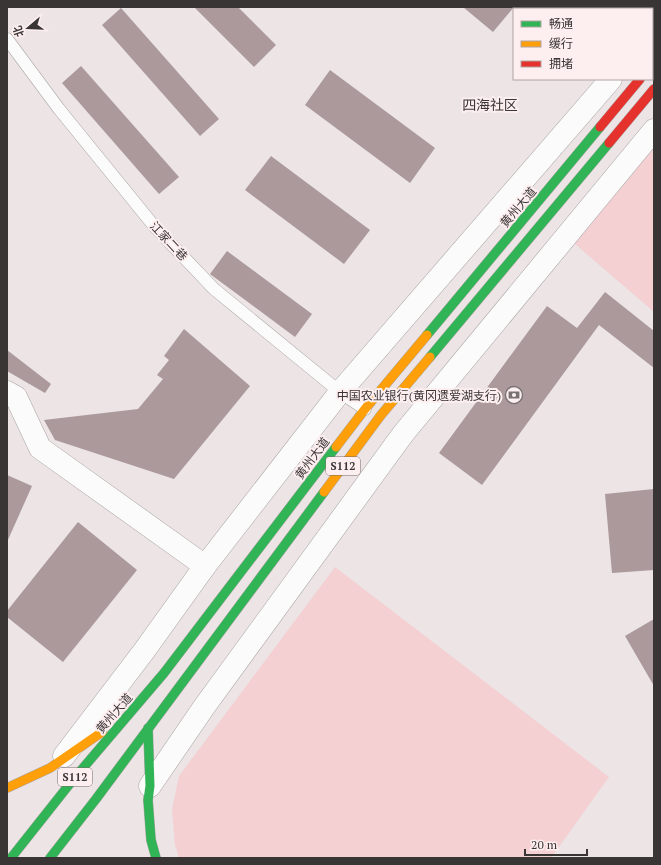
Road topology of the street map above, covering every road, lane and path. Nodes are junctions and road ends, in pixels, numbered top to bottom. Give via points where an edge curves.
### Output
1 (7, 39) edge
2 (610, 80) edge
3 (639, 80) edge
4 (654, 89) edge
5 (654, 130) edge
6 (7, 392) edge
7 (340, 392) junction
8 (365, 409) junction
9 (205, 566) junction
10 (132, 710) junction
11 (148, 728) junction
12 (61, 761) junction
13 (150, 786) junction
14 (7, 788) edge
15 (48, 857) edge
16 (11, 858) edge
17 (156, 858) edge

1 - 7 lane, 江家二巷 via 59,109 154,226 214,289
2 - 7 street
3 - 8 main road, 黄州大道 / S112
4 - 11 main road, S112 via 381,415
5 - 13 street via 403,434 204,707
6 - 9 street via 16,397 40,448
7 - 8 lane, 江家二巷
7 - 9 street
8 - 10 main road, 黄州大道 / S112 via 164,673
9 - 12 street
10 - 12 main road
10 - 16 main road, 黄州大道 / S112
11 - 13 main road
11 - 15 main road, S112 via 96,799
12 - 14 main road
13 - 17 main road via 148,800 151,840

